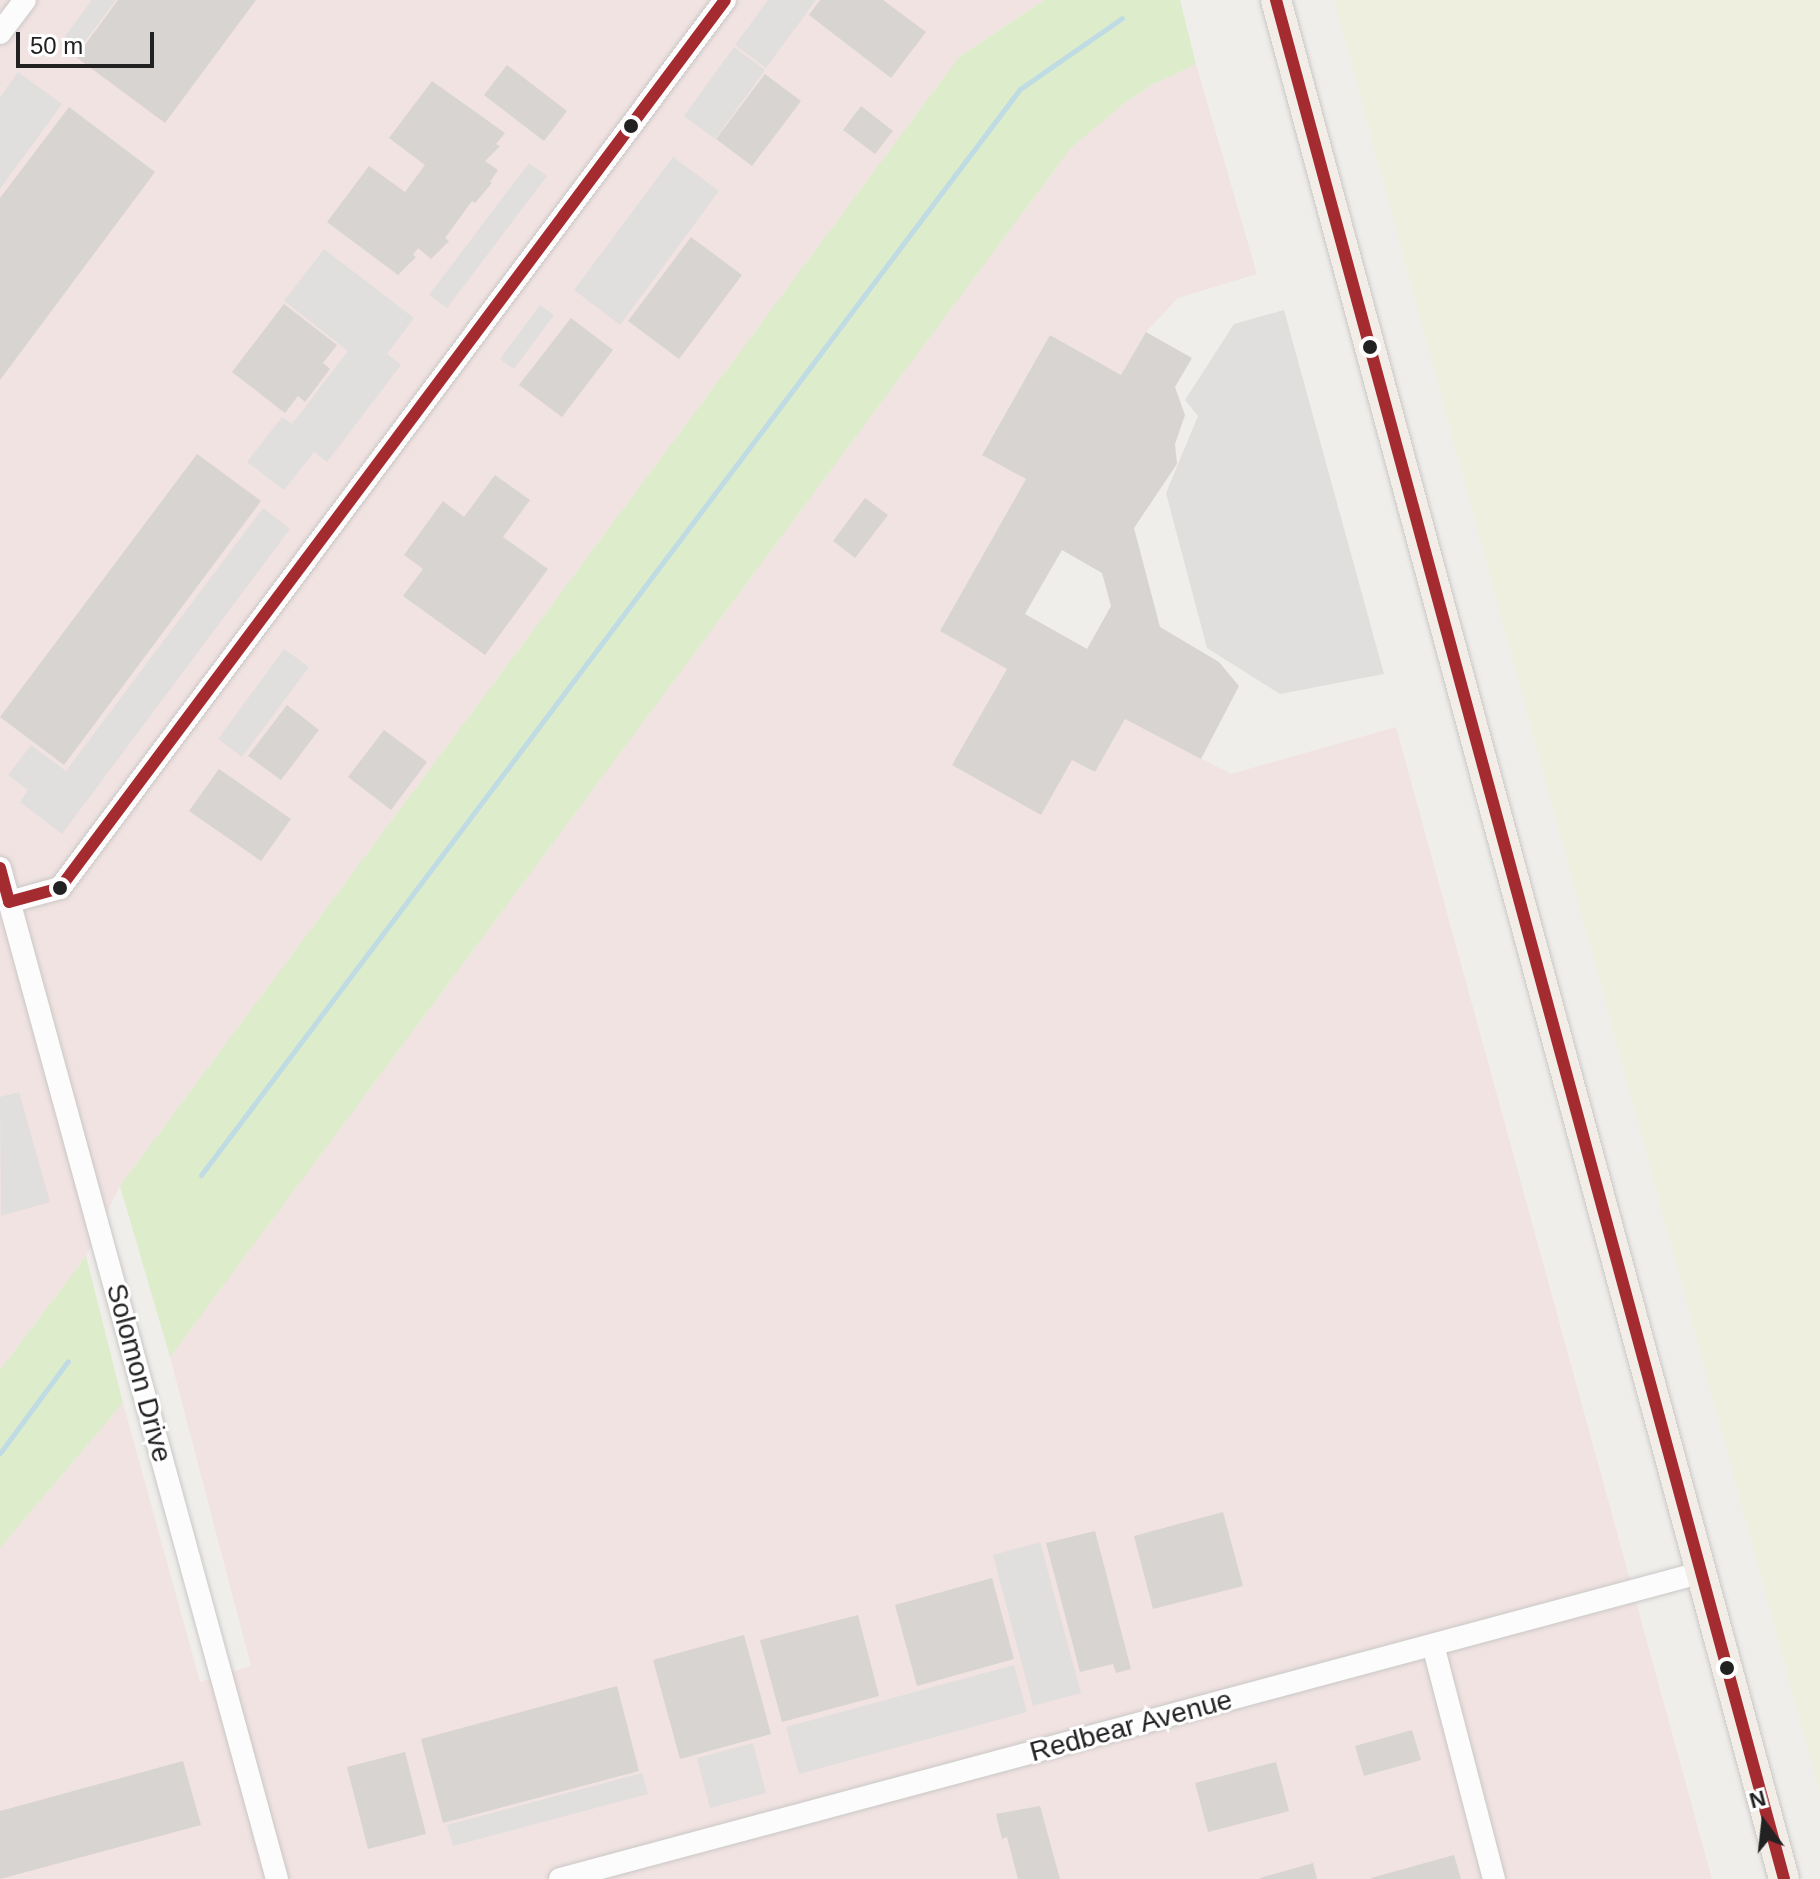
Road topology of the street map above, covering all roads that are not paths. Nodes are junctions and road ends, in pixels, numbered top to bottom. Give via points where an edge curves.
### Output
1 (25, 0) edge
2 (725, 0) edge
3 (1276, 0) edge
4 (0, 33) edge
5 (0, 868) edge
6 (9, 902) junction
7 (1703, 1572) junction
8 (1433, 1645) junction
9 (277, 1879) edge
10 (560, 1879) edge
11 (1494, 1879) edge
12 (1784, 1879) edge

1 - 4 street
2 - 6 street via 60,888
3 - 7 main road
5 - 6 street, Solomon Drive
6 - 9 street, Solomon Drive
7 - 8 street, Redbear Avenue
7 - 12 main road
8 - 10 street, Redbear Avenue
8 - 11 street

